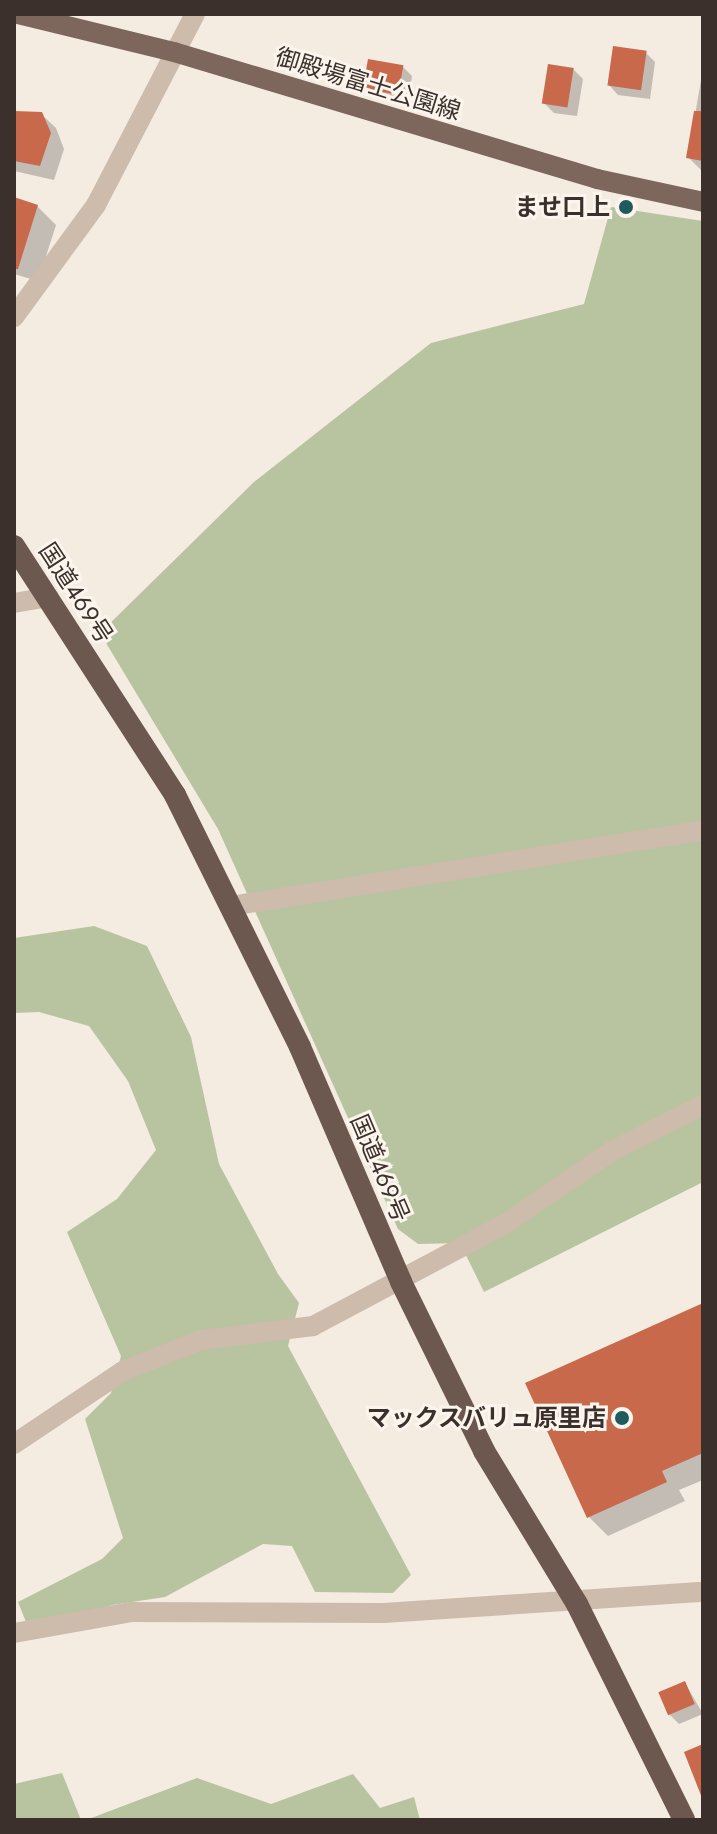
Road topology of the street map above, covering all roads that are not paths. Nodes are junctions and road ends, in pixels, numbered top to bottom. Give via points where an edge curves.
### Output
1 (18, 14) edge
2 (195, 14) edge
3 (174, 52) junction
4 (703, 202) edge
5 (14, 317) edge
6 (14, 546) edge
7 (48, 597) junction
8 (14, 603) edge
9 (703, 830) edge
10 (231, 906) junction
11 (703, 1105) edge
12 (401, 1282) junction
13 (14, 1444) edge
14 (703, 1592) edge
15 (577, 1604) junction
16 (14, 1633) edge
17 (684, 1820) edge

1 - 3 main road, 御殿場富士公園線
2 - 3 street
3 - 4 main road, 御殿場富士公園線 via 597,179
3 - 5 street via 96,205
6 - 7 highway, 国道469号
7 - 8 street
7 - 10 highway, 国道469号 via 175,795
9 - 10 street
10 - 12 highway, 国道469号 via 300,1047
11 - 12 street via 610,1152 505,1224
12 - 13 street via 313,1326 201,1340 123,1371
12 - 15 highway, 国道469号 via 484,1451
14 - 15 street
15 - 16 street via 384,1613 132,1612
15 - 17 highway, 国道469号

